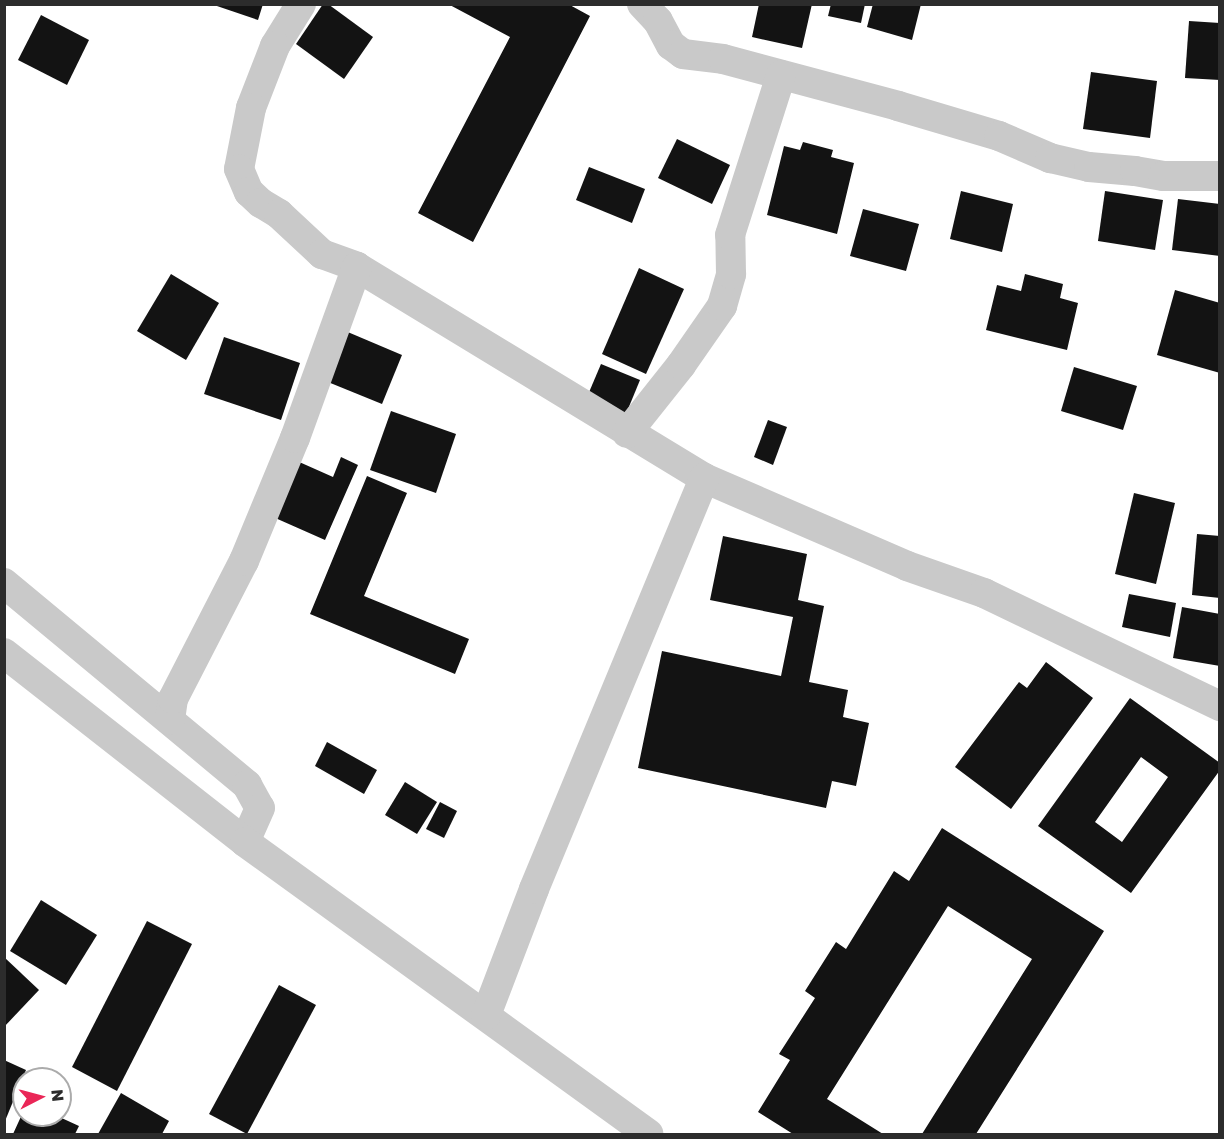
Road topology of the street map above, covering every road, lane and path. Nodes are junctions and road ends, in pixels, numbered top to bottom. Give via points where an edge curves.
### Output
1 (302, 4) edge
2 (642, 4) edge
3 (781, 75) junction
4 (1220, 176) edge
5 (357, 267) junction
6 (627, 433) junction
7 (704, 478) junction
8 (4, 583) edge
9 (4, 653) edge
10 (1220, 706) edge
11 (170, 720) junction
12 (245, 842) junction
13 (486, 1015) junction
14 (648, 1134) edge

1 - 5 street via 275,46 251,108 239,169 249,192 322,254
2 - 3 street via 658,21 671,45 683,54 723,59
3 - 4 street via 999,136 1050,158 1089,167 1163,176
3 - 6 street via 730,235 731,274 722,306
5 - 6 street
5 - 11 street via 295,438 244,561 173,699
6 - 7 street
7 - 10 street via 907,566 984,594
7 - 13 street via 530,898
8 - 11 street
9 - 12 street
11 - 12 street via 247,785 260,808
12 - 13 street
13 - 14 street

